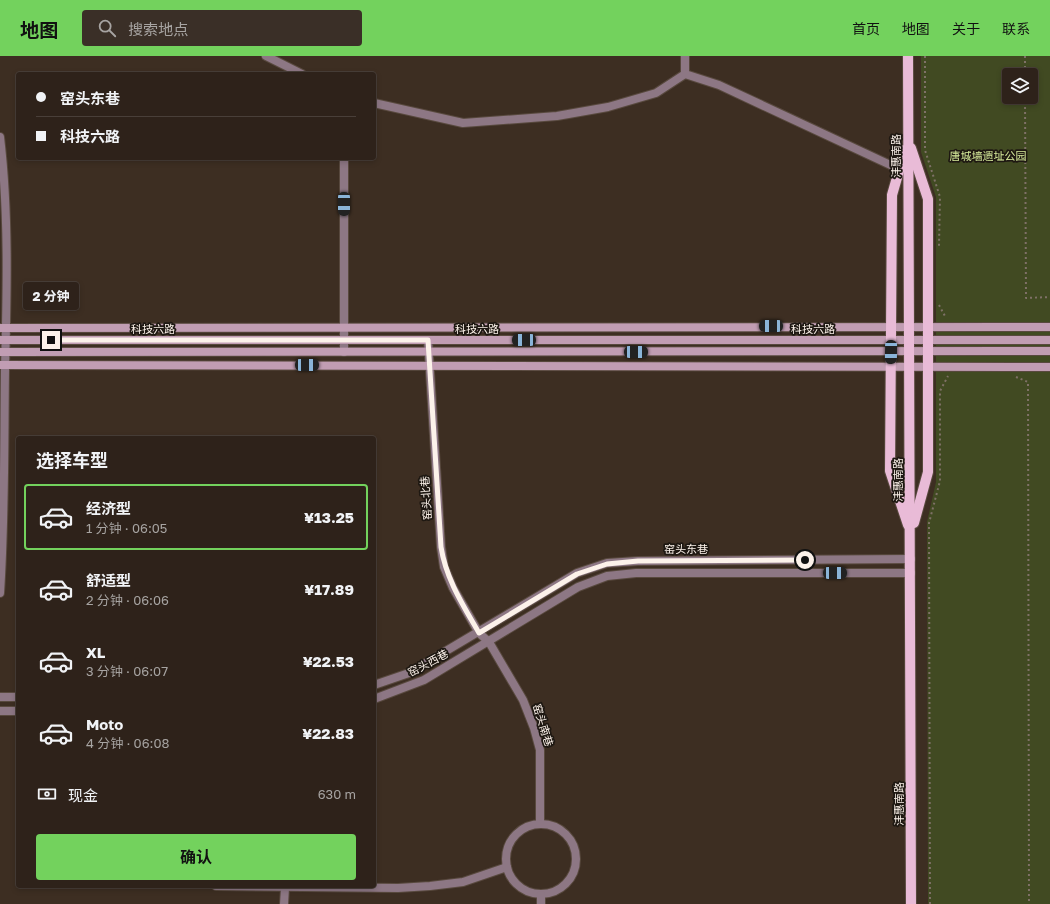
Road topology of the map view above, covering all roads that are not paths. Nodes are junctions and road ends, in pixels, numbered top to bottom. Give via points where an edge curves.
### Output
1 (266, 56) edge
2 (685, 56) edge
3 (908, 56) edge
4 (298, 72) edge
5 (685, 74) junction
6 (376, 103) edge
7 (0, 136) edge
8 (908, 140) junction
9 (344, 160) edge
10 (899, 169) junction
11 (890, 326) junction
12 (909, 326) junction
13 (344, 327) junction
14 (928, 327) junction
15 (1050, 327) edge
16 (3, 328) edge
17 (3, 340) edge
18 (428, 340) junction
19 (890, 340) junction
20 (1050, 340) edge
21 (344, 341) junction
22 (909, 341) junction
23 (928, 341) junction
24 (1050, 351) edge
25 (3, 352) edge
26 (344, 352) junction
27 (428, 352) junction
28 (891, 352) junction
29 (909, 352) junction
30 (928, 352) junction
31 (3, 365) edge
32 (429, 366) junction
33 (890, 366) junction
34 (909, 366) junction
35 (928, 367) junction
36 (1050, 367) edge
37 (911, 534) junction
38 (911, 559) junction
39 (911, 573) junction
40 (0, 593) edge
41 (479, 633) junction
42 (489, 642) junction
43 (376, 684) edge
44 (0, 697) edge
45 (16, 697) edge
46 (376, 698) edge
47 (0, 711) edge
48 (16, 711) edge
49 (540, 824) junction
50 (507, 867) junction
51 (376, 887) edge
52 (285, 888) edge
53 (541, 895) junction
54 (284, 904) edge
55 (541, 904) edge
56 (912, 904) edge

1 - 4 street
2 - 5 street
3 - 8 main road, 沣惠南路
5 - 6 street via 656,93 608,107 557,116 463,123
5 - 10 street via 719,85
7 - 16 street via 4,170
8 - 10 main road
8 - 12 main road, 沣惠南路
8 - 14 main road via 928,199
9 - 13 street
10 - 11 main road via 892,195
11 - 12 main road
11 - 13 main road
11 - 19 main road
12 - 14 main road
12 - 22 main road, 沣惠南路
13 - 16 main road
13 - 21 street
14 - 15 main road
14 - 23 main road
16 - 17 street
17 - 21 main road, 科技六路
17 - 25 street
18 - 19 main road, 科技六路
18 - 21 main road, 科技六路
18 - 27 street, 窑头北巷
19 - 22 main road, 科技六路
19 - 28 main road
20 - 23 main road, 科技六路
21 - 26 street
22 - 23 main road, 科技六路
22 - 29 main road, 沣惠南路
23 - 30 main road
24 - 30 main road, 科技六路
25 - 26 main road, 科技六路
25 - 31 street
26 - 27 main road, 科技六路
27 - 28 main road, 科技六路
27 - 32 street, 窑头北巷
28 - 29 main road, 科技六路
28 - 33 main road
29 - 30 main road, 科技六路
29 - 34 main road, 沣惠南路
30 - 35 main road
31 - 32 main road
31 - 40 street via 4,536
32 - 33 main road
32 - 41 street, 窑头北巷 via 443,561 454,588
33 - 34 main road
33 - 37 main road via 890,471
34 - 35 main road
34 - 37 main road, 沣惠南路
35 - 36 main road
35 - 37 main road via 928,472
37 - 38 main road, 沣惠南路
38 - 39 main road, 沣惠南路
38 - 41 street, 窑头东巷 via 638,561 607,564 577,574
39 - 42 street via 636,573 607,576 578,587
39 - 56 main road, 沣惠南路
41 - 42 street, 窑头北巷
41 - 43 street, 窑头西巷 via 409,673
42 - 46 street, 窑头西巷 via 424,680
42 - 49 street, 窑头南巷 via 523,700 534,728 540,750
44 - 45 street
47 - 48 street
49 - 50 street via 527,827 510,843 506,854
49 - 53 street via 562,830 576,850 577,862 574,874 567,884 558,891
50 - 51 street via 463,882 430,886
50 - 53 street via 516,884 526,891
52 - 54 street
53 - 55 street

